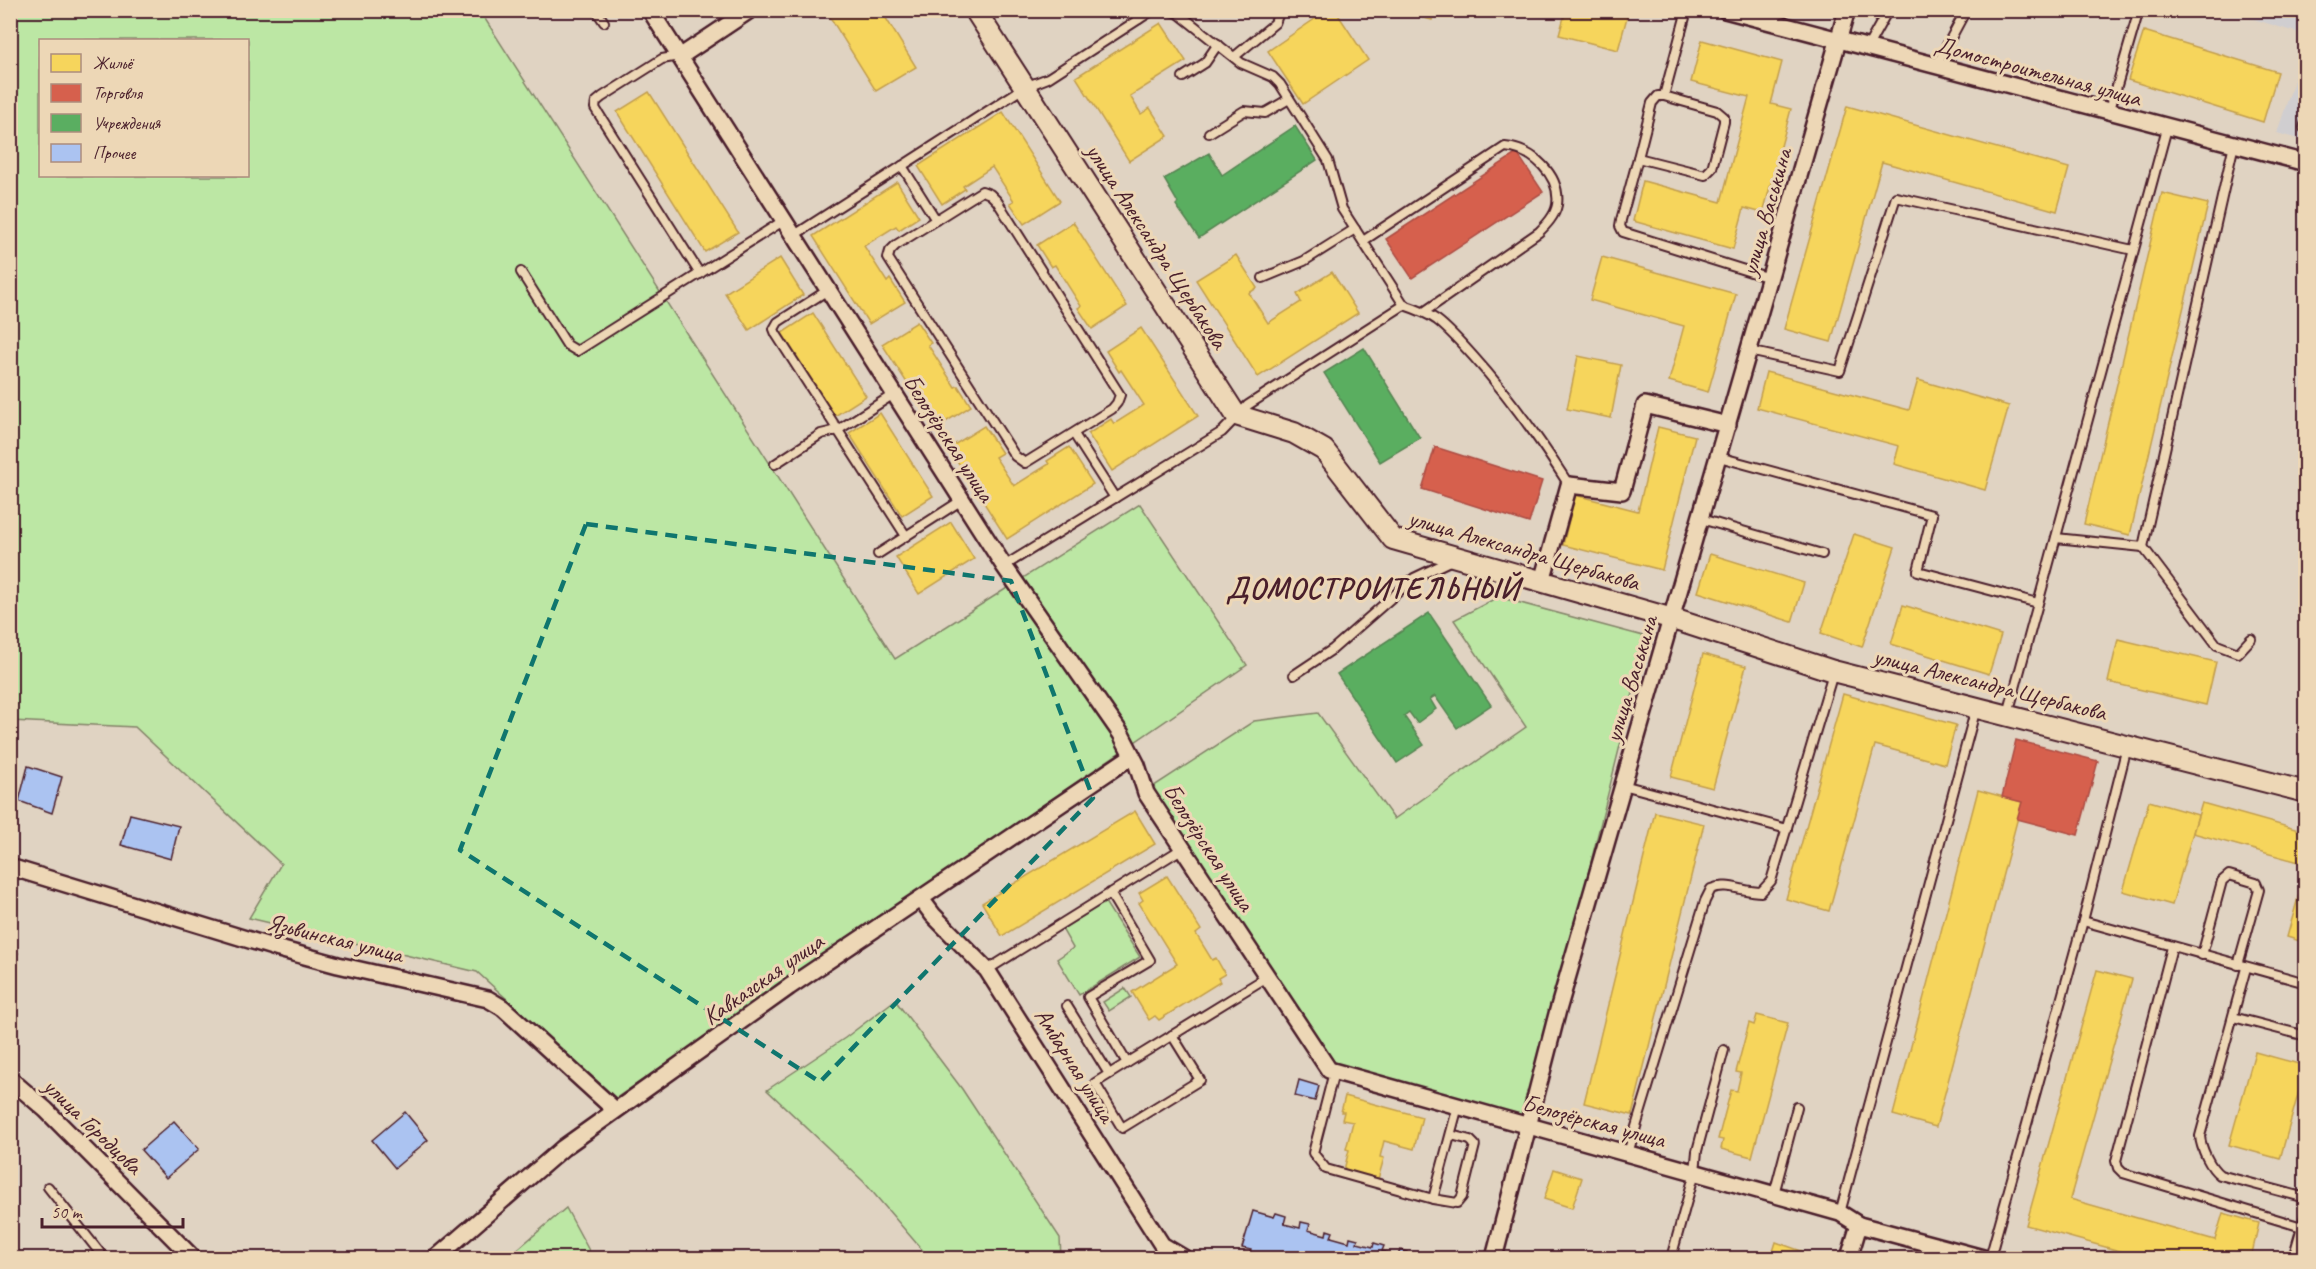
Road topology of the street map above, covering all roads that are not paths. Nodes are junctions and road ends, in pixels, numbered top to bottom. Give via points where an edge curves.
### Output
1 (596, 10) edge
2 (650, 10) edge
3 (750, 10) edge
4 (975, 10) edge
5 (1134, 10) edge
6 (1158, 10) edge
7 (1167, 10) edge
8 (1280, 10) edge
9 (1687, 10) edge
10 (1725, 10) edge
11 (1847, 10) edge
12 (1888, 10) edge
13 (1966, 10) edge
14 (2139, 10) edge
15 (1139, 19) junction
16 (604, 22) dead end
17 (1838, 41) junction
18 (1218, 44) junction
19 (1867, 49) junction
20 (681, 56) junction
21 (1234, 57) junction
22 (1935, 67) junction
23 (1183, 77) dead end
24 (1025, 87) junction
25 (1664, 96) junction
26 (1289, 99) junction
27 (2109, 113) junction
28 (2167, 128) junction
29 (1209, 133) dead end
30 (2234, 144) junction
31 (1638, 158) junction
32 (2306, 163) edge
33 (902, 166) junction
34 (936, 220) junction
35 (783, 221) junction
36 (1355, 229) junction
37 (793, 236) junction
38 (1363, 241) junction
39 (2133, 250) junction
40 (521, 272) dead end
41 (700, 274) junction
42 (1263, 278) dead end
43 (1770, 278) junction
44 (828, 290) junction
45 (1404, 305) junction
46 (1424, 312) junction
47 (1749, 351) junction
48 (894, 394) junction
49 (1236, 415) junction
50 (1728, 424) junction
51 (838, 430) junction
52 (1074, 434) junction
53 (1719, 457) junction
54 (775, 464) dead end
55 (1569, 485) junction
56 (1115, 498) junction
57 (962, 500) junction
58 (1701, 519) junction
59 (906, 536) junction
60 (2056, 538) junction
61 (2143, 548) junction
62 (878, 554) dead end
63 (1822, 554) dead end
64 (1458, 557) junction
65 (1004, 566) junction
66 (1542, 581) junction
67 (2038, 603) junction
68 (1673, 619) junction
69 (2251, 639) dead end
70 (1833, 671) junction
71 (1294, 675) dead end
72 (1976, 708) junction
73 (2008, 716) junction
74 (2127, 745) junction
75 (1132, 756) junction
76 (1623, 785) junction
77 (2306, 792) edge
78 (1786, 829) junction
79 (1182, 848) junction
80 (10, 867) edge
81 (1110, 893) junction
82 (921, 899) junction
83 (2083, 921) junction
84 (2172, 947) junction
85 (2202, 955) junction
86 (2242, 966) junction
87 (987, 969) junction
88 (1267, 976) junction
89 (2306, 983) edge
90 (1067, 1006) dead end
91 (2233, 1017) junction
92 (1172, 1035) junction
93 (2306, 1036) edge
94 (1724, 1050) dead end
95 (1127, 1062) junction
96 (1334, 1072) junction
97 (1109, 1074) junction
98 (10, 1079) edge
99 (1458, 1106) junction
100 (1797, 1107) dead end
101 (615, 1110) junction
102 (1529, 1126) junction
103 (1451, 1135) junction
104 (1628, 1153) junction
105 (1695, 1172) junction
106 (48, 1187) dead end
107 (1774, 1194) junction
108 (2306, 1198) edge
109 (1433, 1199) junction
110 (1840, 1213) junction
111 (2306, 1213) edge
112 (1859, 1225) junction
113 (2302, 1227) junction
114 (104, 1258) edge
115 (193, 1258) edge
116 (436, 1258) edge
117 (1184, 1258) edge
118 (1494, 1258) edge
119 (1671, 1258) edge
120 (1849, 1258) edge
121 (1983, 1258) edge
122 (1990, 1258) edge
123 (2293, 1258) edge

1 - 16 lane
2 - 20 street, Белозёрская улица
3 - 20 street
4 - 24 street, улица Александра Щербакова
5 - 15 lane
6 - 15 lane
7 - 18 lane via 1178,13
8 - 21 lane via 1275,23
9 - 25 lane
10 - 17 street, Домостроительная улица
11 - 17 street, улица Васькина
12 - 19 lane
13 - 22 lane
14 - 27 lane
15 - 24 lane via 1048,78
17 - 19 street, Домостроительная улица
17 - 43 street, улица Васькина
18 - 21 lane
18 - 23 lane via 1205,63
19 - 22 street, Домостроительная улица
20 - 35 street, Белозёрская улица
20 - 41 lane via 662,59 602,97 595,108
21 - 26 lane via 1273,77
22 - 27 street, Домостроительная улица
24 - 33 lane
24 - 49 street, улица Александра Щербакова
25 - 31 lane via 1658,96 1652,103
25 - 31 lane via 1717,111 1724,117 1712,168 1700,175
26 - 29 lane via 1265,113 1244,111
26 - 36 lane via 1328,160 1342,209
27 - 28 street, Домостроительная улица
28 - 30 street, Домостроительная улица
28 - 39 lane
30 - 32 street, Домостроительная улица
30 - 61 lane
31 - 43 lane via 1621,220 1623,232
33 - 34 lane
33 - 37 lane
34 - 52 lane via 982,191 997,201 1120,395 1112,409
34 - 52 lane via 896,245 888,258 1002,436 1025,464
35 - 37 street, Белозёрская улица
35 - 41 lane
36 - 38 lane
36 - 42 lane via 1305,261
37 - 44 street, Белозёрская улица
38 - 45 lane
38 - 46 lane via 1505,147 1518,148 1539,162 1556,192 1557,206 1550,220 1539,232
39 - 47 lane via 1896,197 1840,371
39 - 60 lane
40 - 41 lane via 567,345 577,351
43 - 47 street, улица Васькина
44 - 48 street, Белозёрская улица
44 - 51 lane via 778,322 774,329
45 - 46 lane
45 - 49 lane
46 - 55 lane via 1455,336 1497,383 1531,425
47 - 50 street, улица Васькина
48 - 51 lane
48 - 57 street, Белозёрская улица
49 - 56 lane via 1222,432
49 - 64 street, улица Александра Щербакова via 1294,433 1324,450 1393,539
50 - 53 street, улица Васькина
50 - 55 street via 1645,405 1622,491
51 - 54 lane via 821,434
51 - 59 lane
52 - 56 lane
53 - 58 street, улица Васькина
53 - 67 lane via 1932,515 1918,571
55 - 66 street
56 - 65 lane
57 - 59 lane
57 - 65 street, Белозёрская улица
58 - 63 lane
58 - 68 street, улица Васькина
59 - 62 lane
60 - 61 lane
60 - 67 lane
61 - 69 lane via 2217,645 2238,653
64 - 66 street, улица Александра Щербакова
64 - 71 lane via 1414,578 1333,650
65 - 75 street, Белозёрская улица via 1121,734
66 - 68 street, улица Александра Щербакова
67 - 73 lane
68 - 70 street, улица Александра Щербакова
68 - 76 street, улица Васькина
70 - 72 street, улица Александра Щербакова
70 - 78 lane
72 - 73 street, улица Александра Щербакова
72 - 110 lane
73 - 74 street, улица Александра Щербакова
74 - 77 street, улица Александра Щербакова
74 - 83 lane
75 - 79 street, Белозёрская улица via 1146,793
75 - 82 street, Кавказская улица
76 - 78 lane
76 - 102 street, улица Васькина
78 - 104 lane via 1770,881 1761,892 1721,885 1711,889 1705,901
79 - 81 lane
79 - 88 street, Белозёрская улица
80 - 101 street, Язьвинская улица via 279,949 488,999 503,1008
81 - 87 lane
81 - 95 lane via 1150,960 1088,997
82 - 87 street, Амбарная улица
82 - 101 street, Кавказская улица
83 - 84 lane
83 - 122 lane
84 - 85 lane
84 - 113 lane via 2116,1161 2118,1168 2123,1173
85 - 86 lane
85 - 86 lane via 2222,881 2229,875 2256,883 2259,890
86 - 89 lane
86 - 91 lane
87 - 117 street, Амбарная улица via 1162,1245
88 - 92 lane
88 - 96 street, Белозёрская улица
90 - 97 lane
91 - 93 lane
91 - 108 lane via 2201,1143 2214,1171 2220,1175
92 - 95 lane
92 - 97 lane via 1200,1080 1122,1128 1095,1083
94 - 105 lane
95 - 97 lane
96 - 99 street, Белозёрская улица
96 - 109 lane via 1314,1157 1326,1169
98 - 115 street, улица Городцова
99 - 102 street, Белозёрская улица
99 - 103 lane
100 - 107 lane
101 - 116 street, Кавказская улица via 563,1148
102 - 104 street, Белозёрская улица
102 - 118 street, улица Васькина
103 - 109 lane
103 - 109 lane via 1475,1145 1462,1197 1457,1203
104 - 105 street, Белозёрская улица
105 - 107 street, Белозёрская улица
105 - 119 lane
106 - 114 lane
107 - 110 street, Белозёрская улица
110 - 112 street, Белозёрская улица
111 - 113 lane
112 - 120 street
112 - 121 street, Белозёрская улица
113 - 123 lane

